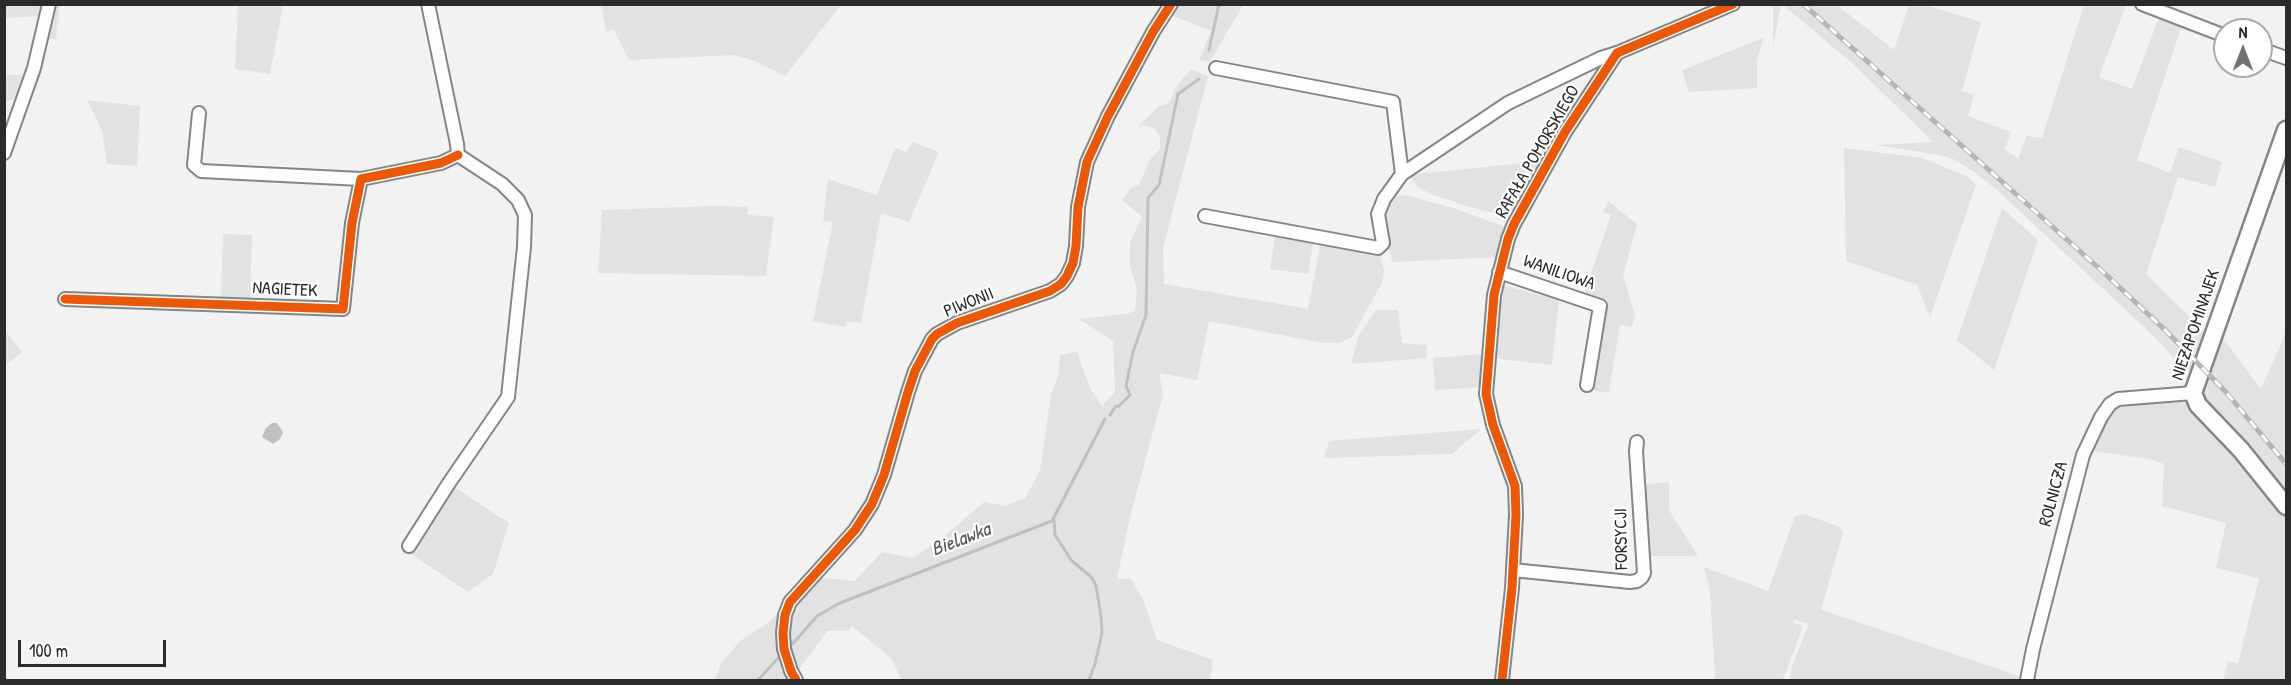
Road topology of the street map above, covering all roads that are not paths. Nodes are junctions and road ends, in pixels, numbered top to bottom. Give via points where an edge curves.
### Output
1 (49, 4) edge
2 (428, 4) edge
3 (1171, 4) edge
4 (1733, 4) edge
5 (2142, 4) edge
6 (2213, 31) edge
7 (1617, 53) junction
8 (1216, 68) dead end
9 (200, 113) dead end
10 (2286, 130) edge
11 (4, 153) edge
12 (458, 155) junction
13 (1402, 174) junction
14 (361, 179) junction
15 (1204, 216) dead end
16 (1499, 272) junction
17 (65, 299) dead end
18 (1587, 385) dead end
19 (2193, 393) junction
20 (1637, 442) dead end
21 (2286, 506) edge
22 (409, 546) dead end
23 (1513, 570) junction
24 (796, 681) edge
25 (1502, 681) edge
26 (2027, 681) edge

1 - 11 street via 34,68
2 - 12 street
3 - 24 street, PIWONII via 1108,116 1087,162 1078,207 1076,246 1067,276 1050,291 957,323 932,339 915,371 872,504 855,530 790,602 785,615 784,649
4 - 7 street, RAFAŁA POMORSKIEGO
5 - 6 street
7 - 13 street, RAFAŁA POMORSKIEGO via 1508,103
7 - 16 street, RAFAŁA POMORSKIEGO via 1565,132 1514,224
8 - 13 street via 1393,102
9 - 14 street via 194,165 201,171
10 - 19 street, NIEZAPOMINAJEK
12 - 14 street via 441,163
12 - 22 street via 502,184 518,200 525,215 508,397
13 - 15 street, RAFAŁA POMORSKIEGO via 1378,214 1383,243 1378,248
14 - 17 street, NAGIETEK via 343,309
16 - 18 street, WANILIOWA via 1600,306
16 - 23 street, RAFAŁA POMORSKIEGO via 1490,324 1486,394 1515,486
19 - 21 street, NIEZAPOMINAJEK via 2198,405
19 - 26 street, ROLNICZA via 2118,399 2101,417 2083,455
20 - 23 street, FORSYCJI via 1642,578 1630,582
23 - 25 street, RAFAŁA POMORSKIEGO

